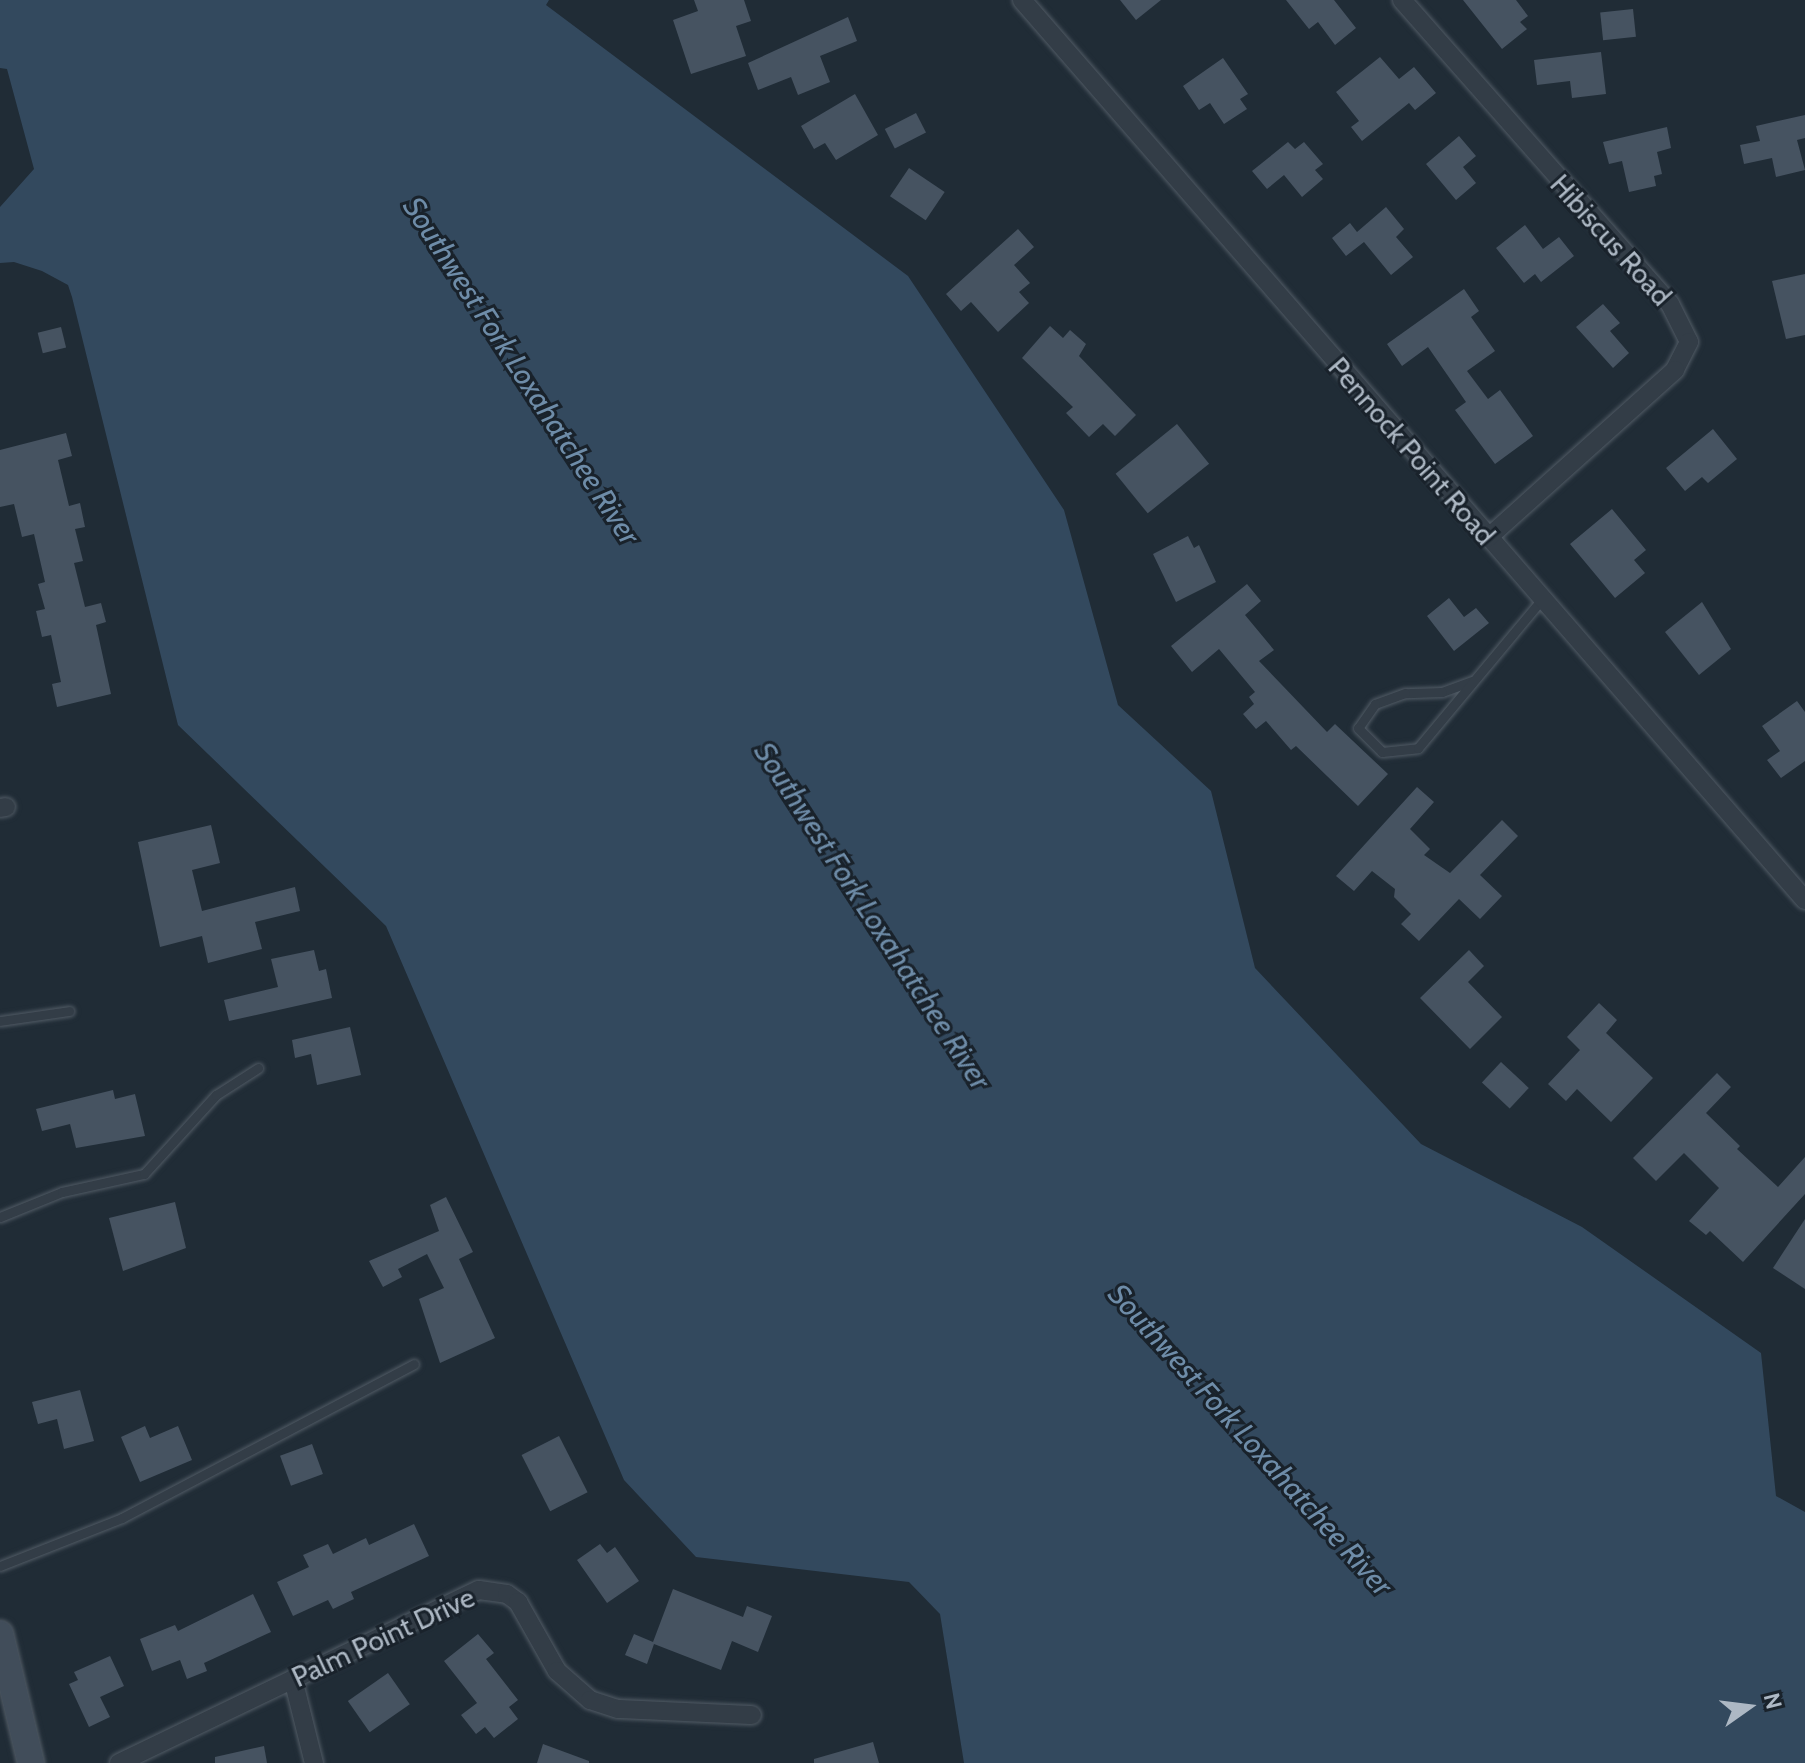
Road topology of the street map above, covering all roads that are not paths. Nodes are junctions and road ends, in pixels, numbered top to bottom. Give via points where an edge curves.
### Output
1 (1022, 0) edge
2 (1402, 0) edge
3 (1488, 538) junction
4 (1542, 599) junction
5 (1472, 681) junction
6 (1805, 900) edge
7 (69, 1011) dead end
8 (0, 1021) edge
9 (258, 1068) dead end
10 (0, 1217) edge
11 (414, 1364) dead end
12 (0, 1566) edge
13 (0, 1634) edge
14 (293, 1679) junction
15 (9, 1713) edge
16 (752, 1715) dead end
17 (31, 1763) edge
18 (119, 1763) edge
19 (314, 1763) edge

1 - 3 street, Pennock Point Road
2 - 3 street, Hibiscus Road via 1670,304 1689,342 1675,370
3 - 4 street, Pennock Point Road
4 - 5 lane
4 - 6 street, Pennock Point Road
5 - 5 lane via 1418,748 1382,752 1358,728 1375,704
7 - 8 lane
9 - 10 lane via 216,1095 144,1174 62,1192
11 - 12 lane via 122,1518
13 - 15 street
14 - 16 street, Palm Point Drive via 467,1594 493,1590 518,1602 557,1671 590,1700 618,1709
14 - 18 street, Palm Point Drive
14 - 19 street
15 - 17 street

